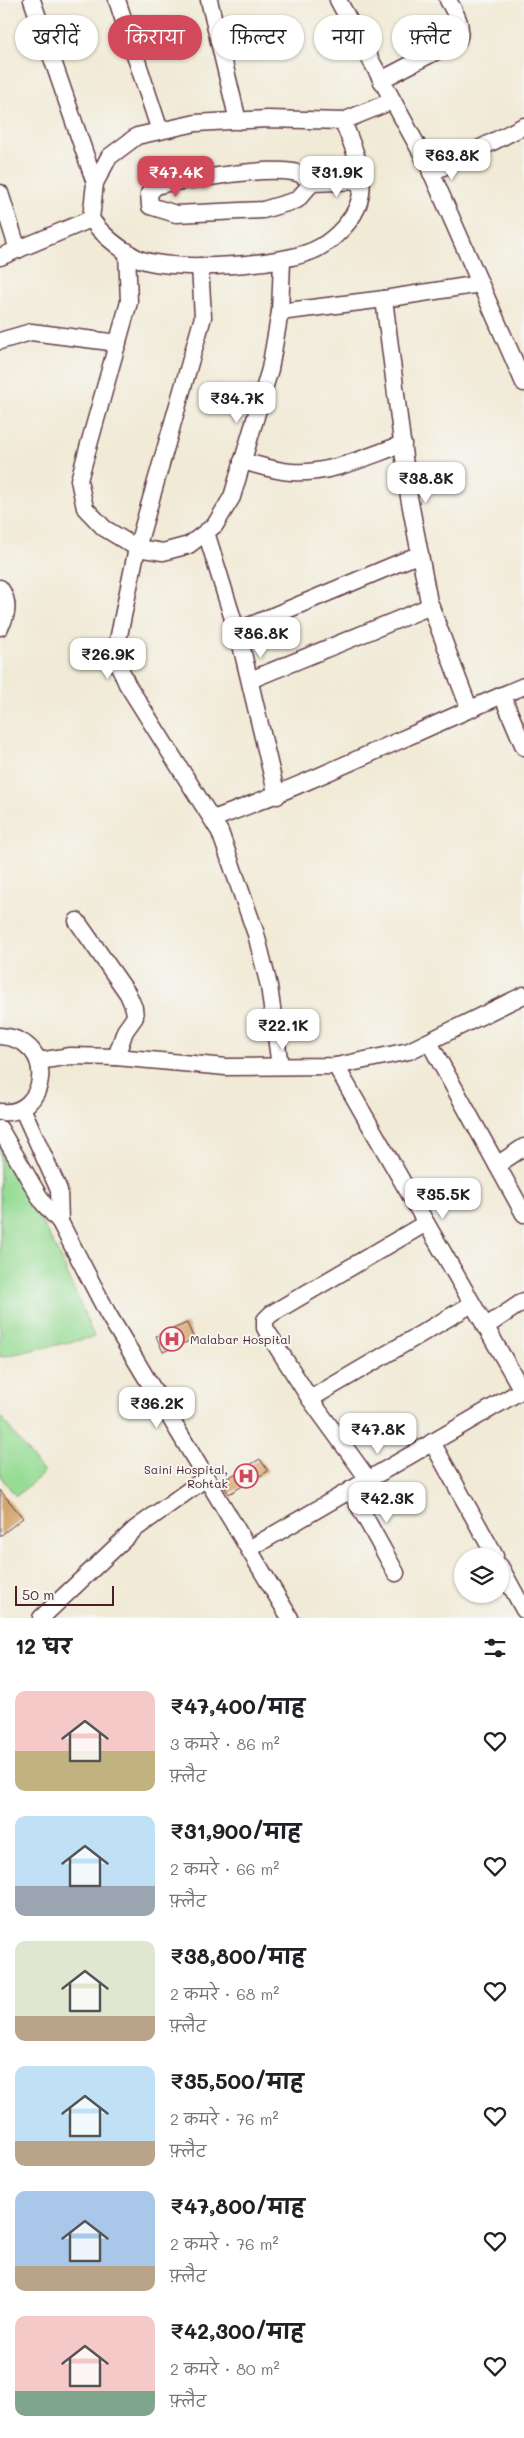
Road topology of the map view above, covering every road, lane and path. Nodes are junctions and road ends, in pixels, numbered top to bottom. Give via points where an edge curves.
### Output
1 (32, 0) edge
2 (117, 0) edge
3 (210, 0) edge
4 (338, 0) edge
5 (448, 0) edge
6 (382, 80) junction
7 (392, 101) junction
8 (238, 121) junction
9 (343, 121) junction
10 (524, 126) edge
11 (160, 131) junction
12 (431, 172) junction
13 (361, 181) junction
14 (95, 183) junction
15 (312, 183) junction
16 (0, 193) edge
17 (91, 219) junction
18 (18, 250) junction
19 (127, 251) junction
20 (0, 257) edge
21 (282, 261) junction
22 (200, 266) junction
23 (480, 284) junction
24 (384, 299) junction
25 (280, 312) junction
26 (0, 341) edge
27 (118, 343) junction
28 (524, 383) edge
29 (403, 444) junction
30 (242, 461) junction
31 (206, 532) junction
32 (137, 548) junction
33 (420, 554) junction
34 (0, 588) edge
35 (431, 606) junction
36 (0, 627) edge
37 (237, 631) junction
38 (250, 680) junction
39 (524, 686) edge
40 (502, 695) junction
41 (469, 708) junction
42 (524, 747) edge
43 (277, 796) junction
44 (213, 819) junction
45 (77, 921) dead end
46 (524, 995) edge
47 (0, 1036) edge
48 (429, 1042) junction
49 (116, 1057) junction
50 (39, 1061) junction
51 (280, 1066) junction
52 (336, 1066) junction
53 (22, 1108) junction
54 (0, 1112) edge
55 (0, 1129) edge
56 (524, 1147) edge
57 (497, 1165) junction
58 (524, 1214) edge
59 (60, 1222) junction
60 (426, 1223) junction
61 (524, 1301) edge
62 (472, 1304) junction
63 (486, 1326) junction
64 (523, 1390) edge
65 (310, 1399) junction
66 (432, 1442) junction
67 (206, 1478) junction
68 (368, 1479) junction
69 (350, 1490) junction
70 (491, 1548) edge
71 (250, 1549) junction
72 (396, 1573) dead end
73 (509, 1582) edge
74 (524, 1610) edge
75 (41, 1618) edge
76 (290, 1618) edge

1 - 14 street
2 - 11 street
3 - 8 street
4 - 6 street
5 - 6 street via 460,23 458,40
6 - 7 street
7 - 9 street
7 - 12 street
8 - 9 street
8 - 11 street
9 - 13 street via 361,169
10 - 12 street
11 - 14 street via 137,136 109,157
12 - 23 street
13 - 15 street
13 - 21 street via 360,201 345,227 320,248
14 - 17 street
15 - 15 street via 297,200 263,210 176,214 150,206 149,193 156,186 167,183 275,172 294,172
16 - 18 street
17 - 18 street
17 - 19 street via 103,236
18 - 20 street
19 - 22 street via 138,258 156,262 181,267
19 - 27 street via 129,302
21 - 22 street
21 - 25 street
22 - 32 street via 203,317
23 - 24 street
23 - 28 street
24 - 25 street
24 - 29 street
25 - 30 street via 270,369
26 - 27 street via 31,332
27 - 32 street via 79,480 85,508 104,528
29 - 30 street via 334,468 312,472 291,472
29 - 33 street
30 - 31 street via 232,497 215,525
31 - 32 street via 189,545 163,552
31 - 37 street
32 - 44 street via 117,657 127,684
33 - 35 street
33 - 37 street
34 - 36 street via 7,604 6,617
35 - 38 street
35 - 41 street
37 - 38 street
38 - 43 street
39 - 40 street
40 - 41 street
40 - 42 street
41 - 43 street
43 - 44 street
44 - 51 street via 256,934 269,986
45 - 49 street via 128,994 134,1008 135,1017 125,1031
46 - 48 street
47 - 50 street via 14,1037 30,1046
48 - 52 street via 409,1051
48 - 57 street
49 - 50 street via 70,1056
49 - 51 street via 226,1067
50 - 53 street via 41,1079 35,1096
51 - 52 street
52 - 60 street
53 - 54 street
53 - 59 street via 58,1190
55 - 59 street via 43,1203
56 - 57 street
57 - 58 street
59 - 67 street via 108,1314
60 - 62 street
60 - 65 street via 266,1317 265,1328
61 - 63 street
62 - 63 street
62 - 65 street
63 - 64 street
64 - 66 street
65 - 68 street
66 - 68 street
66 - 70 street
67 - 71 street
67 - 75 street via 135,1529
68 - 69 street
69 - 71 street
69 - 72 street
71 - 76 street
73 - 74 street

